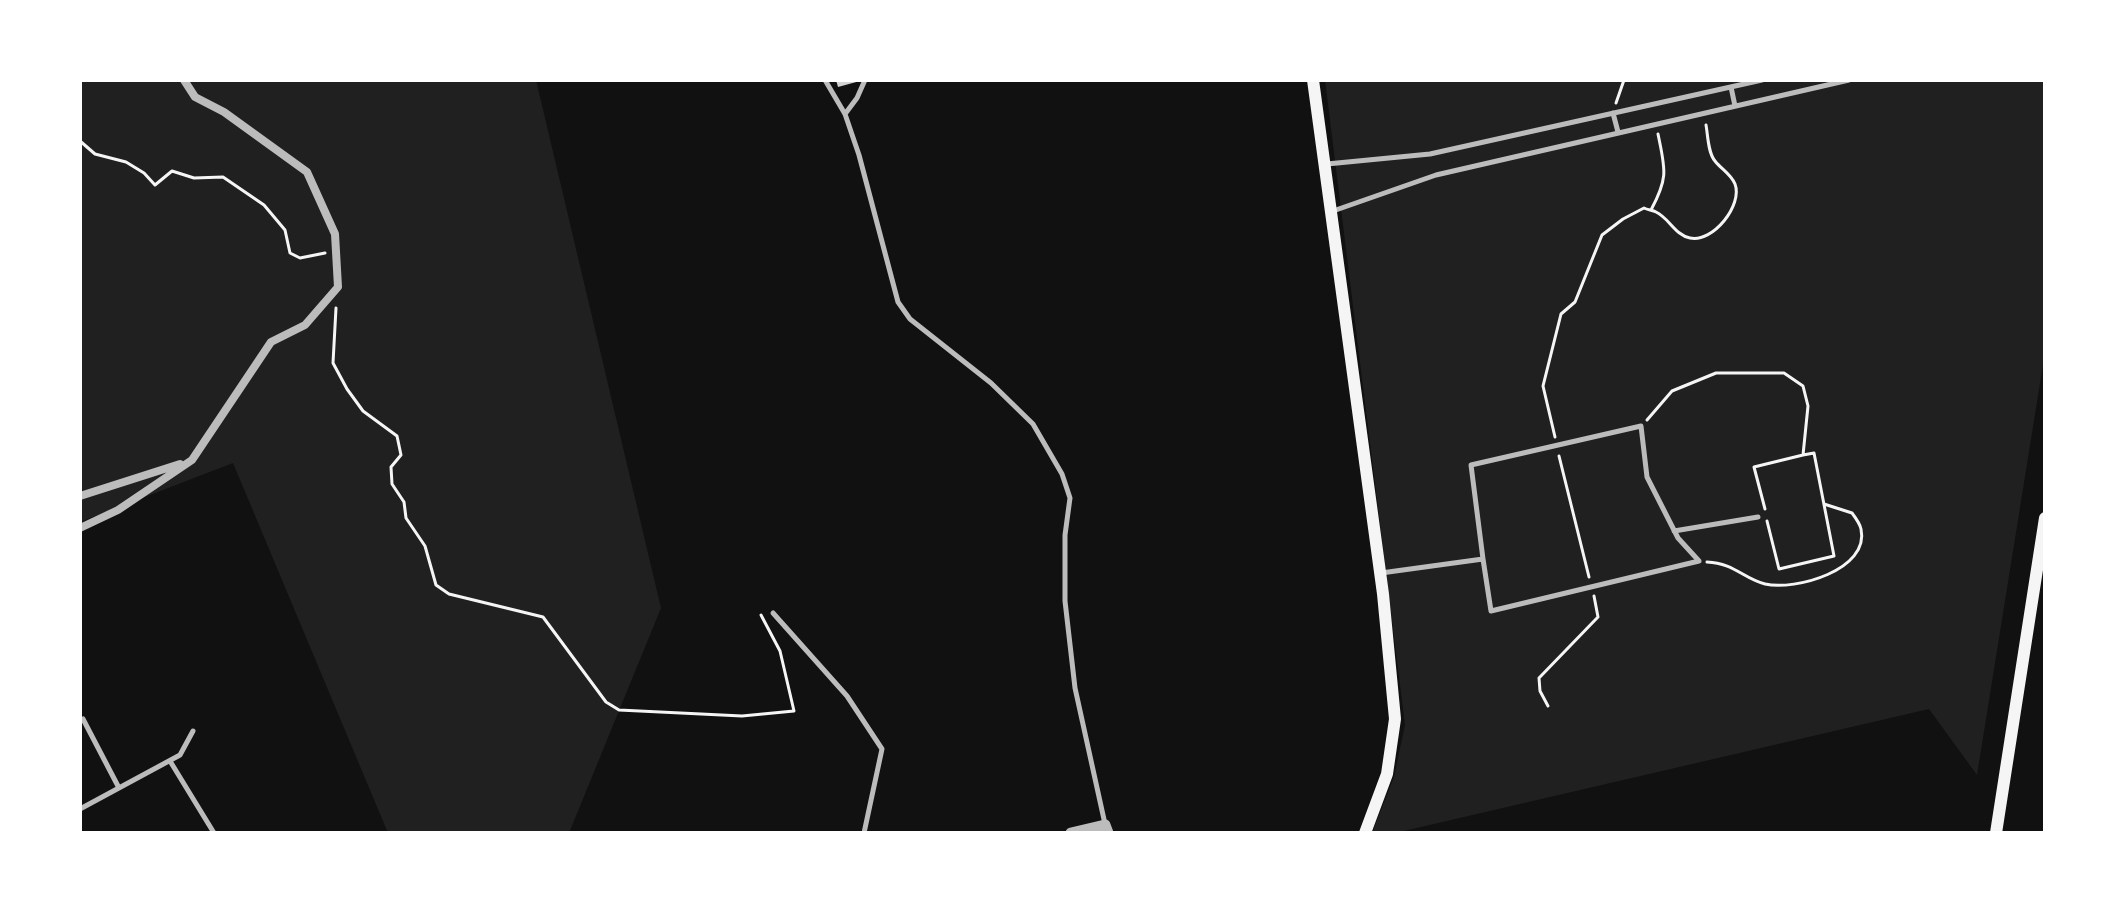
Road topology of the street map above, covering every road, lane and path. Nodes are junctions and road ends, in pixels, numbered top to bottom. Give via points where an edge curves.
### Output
1 (184, 80) edge
2 (825, 80) edge
3 (865, 80) edge
4 (1313, 80) edge
5 (1624, 80) edge
6 (1762, 80) edge
7 (1849, 80) edge
8 (1731, 87) junction
9 (1735, 106) junction
10 (1613, 113) junction
11 (1704, 113) junction
12 (845, 114) junction
13 (1656, 124) junction
14 (1618, 132) junction
15 (80, 141) edge
16 (1325, 164) junction
17 (1651, 210) junction
18 (1332, 211) junction
19 (336, 250) junction
20 (338, 287) junction
21 (1641, 426) junction
22 (1556, 445) junction
23 (1803, 455) junction
24 (192, 460) junction
25 (80, 496) edge
26 (1824, 504) junction
27 (1758, 517) dead end
28 (2045, 518) edge
29 (80, 528) edge
30 (1674, 531) junction
31 (1483, 559) junction
32 (1699, 561) junction
33 (1380, 573) junction
34 (1592, 587) junction
35 (773, 613) joint
36 (1548, 706) dead end
37 (80, 721) edge
38 (193, 731) dead end
39 (170, 761) junction
40 (119, 788) junction
41 (80, 809) edge
42 (1106, 829) edge
43 (214, 833) edge
44 (864, 833) edge
45 (1071, 833) edge
46 (1365, 833) edge
47 (1996, 833) edge

1 - 19 street via 195,97 307,172 335,234
2 - 12 lane
3 - 12 lane
4 - 16 main road
5 - 10 path
6 - 8 lane
7 - 9 lane
8 - 9 lane
8 - 10 lane
9 - 11 lane
10 - 14 lane
10 - 16 lane via 1430,154
11 - 13 lane
11 - 17 path via 1713,159 1735,185 1732,206 1716,232 1702,238 1688,238
12 - 42 lane via 898,302 910,319 1033,424 1062,474 1070,498 1065,601 1075,688
13 - 14 lane
13 - 17 path via 1666,170
14 - 18 lane via 1436,175
15 - 19 path via 95,154 126,162 155,185 172,171 194,178 223,177 264,205 285,230 290,253 300,258
16 - 18 main road
17 - 22 path via 1644,208 1602,235 1575,302 1561,314 1543,386
18 - 33 main road
19 - 20 street
20 - 24 street via 305,325 271,342
20 - 35 path via 333,363 363,411 397,436 401,455 391,467 392,484 425,546 436,585 449,594 543,617 606,702 619,710 742,716 794,711 780,651 760,615
21 - 22 lane
21 - 23 path via 1672,391 1716,373 1784,373 1803,386 1808,406
21 - 30 lane via 1647,477
22 - 31 lane via 1471,465
22 - 34 path
23 - 26 path via 1814,453
23 - 26 path via 1754,467 1779,569 1834,556
24 - 25 street
24 - 29 street via 118,510
26 - 32 path via 1852,513 1861,528 1854,557 1841,568 1778,585 1763,584 1730,566
27 - 30 lane
28 - 47 main road
30 - 32 lane
31 - 33 lane
31 - 34 lane via 1491,611
32 - 34 lane
33 - 46 main road via 1395,719 1387,774
34 - 36 path via 1598,617 1539,678
35 - 44 lane via 847,696 882,749
37 - 40 lane
38 - 39 lane via 180,755
39 - 40 lane
39 - 43 lane
40 - 41 lane
42 - 45 street

